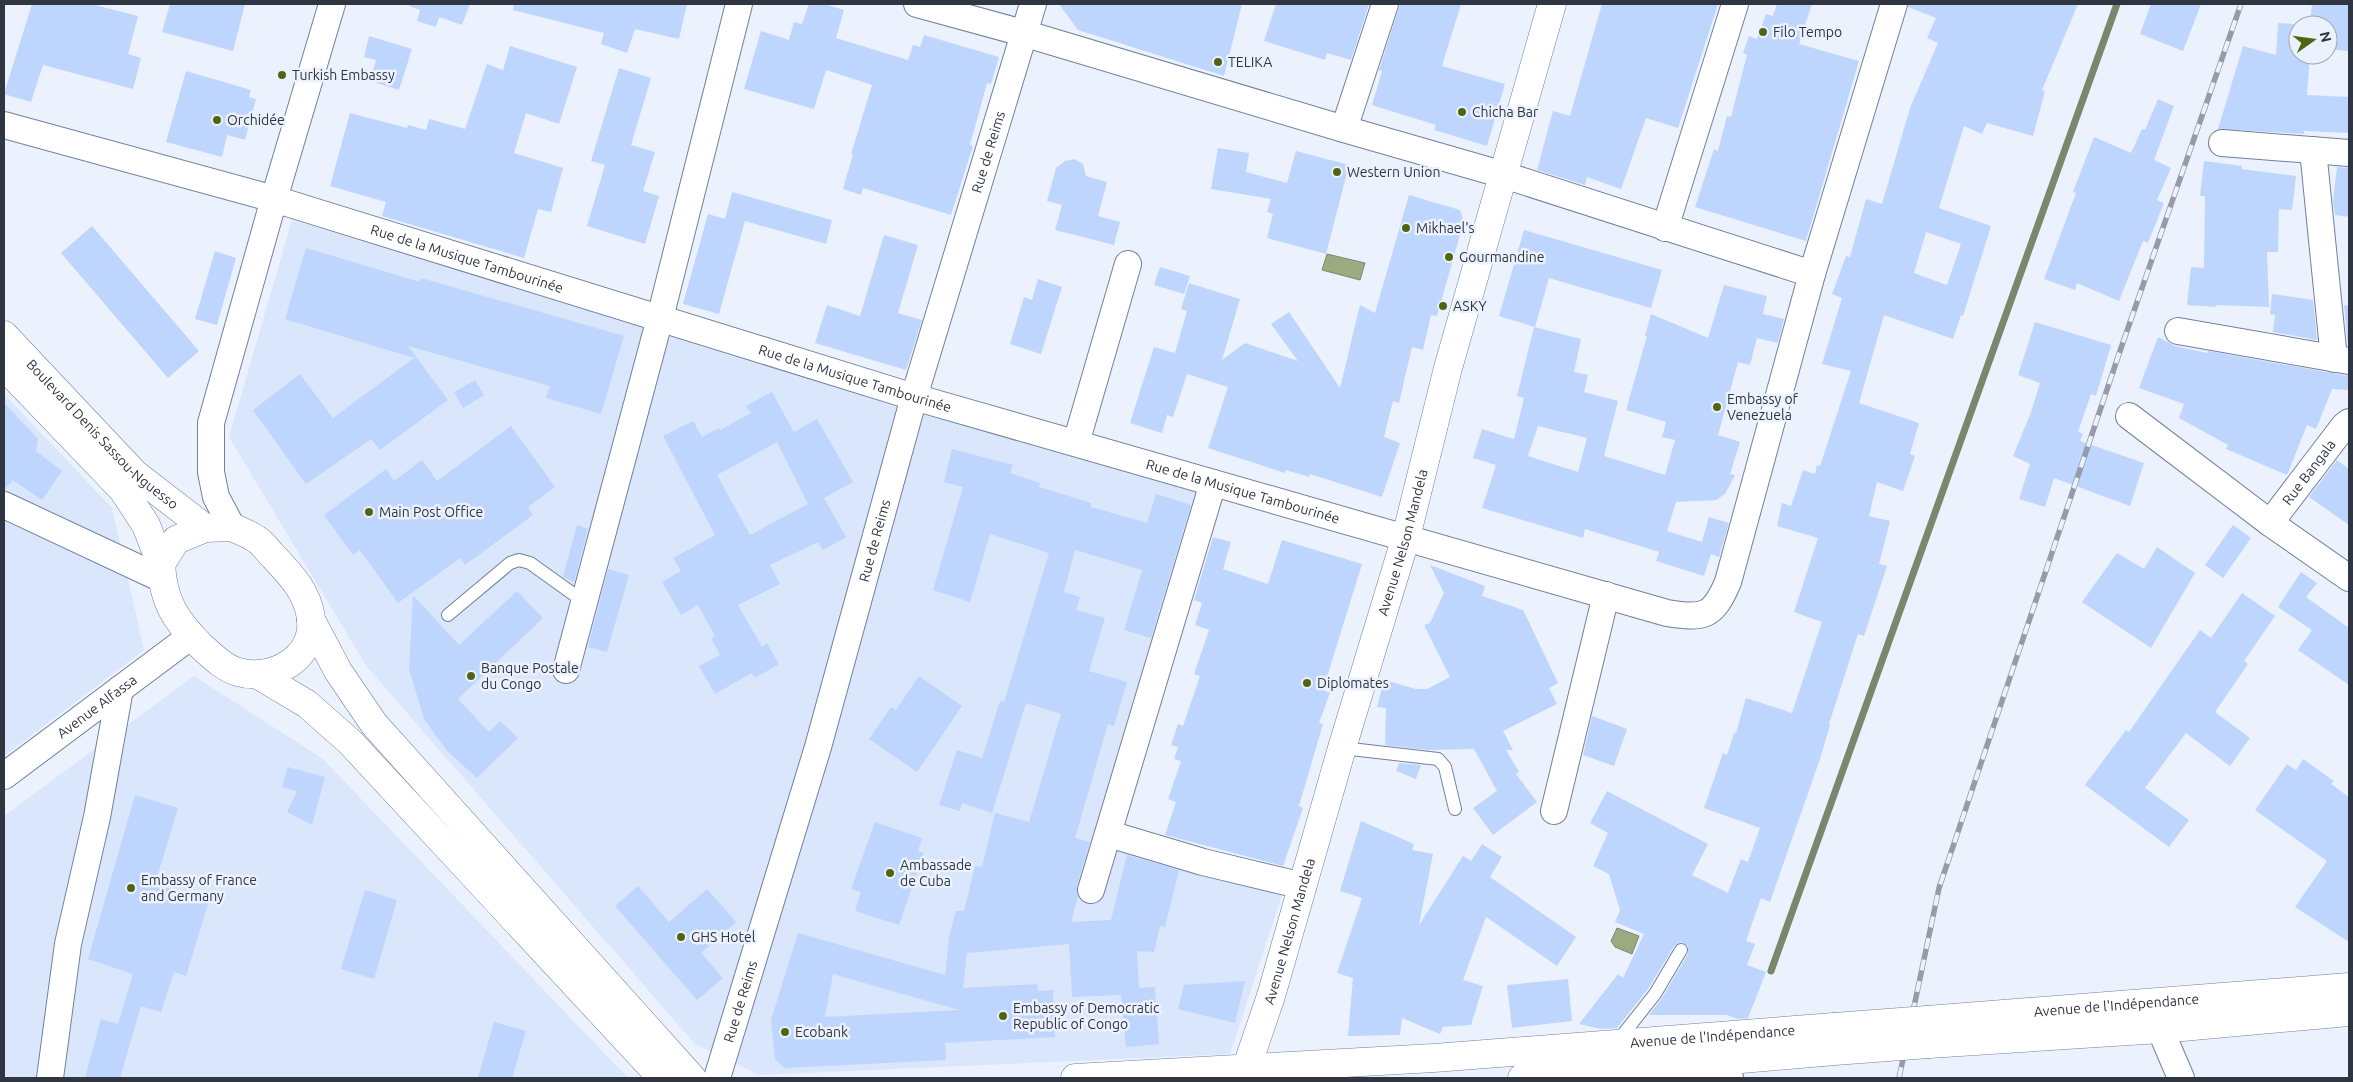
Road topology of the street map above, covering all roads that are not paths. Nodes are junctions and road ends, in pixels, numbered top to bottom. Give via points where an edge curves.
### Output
1 (332, 4) edge
2 (739, 4) edge
3 (917, 4) edge
4 (1033, 4) edge
5 (1385, 4) edge
6 (1552, 4) edge
7 (1735, 4) edge
8 (1894, 4) edge
9 (1023, 33) junction
10 (4, 125) edge
11 (1344, 129) junction
12 (2222, 143) dead end
13 (2313, 150) junction
14 (2349, 153) edge
15 (1504, 175) junction
16 (274, 199) junction
17 (1665, 228) junction
18 (1128, 264) dead end
19 (1812, 274) junction
20 (660, 318) junction
21 (2178, 331) dead end
22 (4, 335) edge
23 (2342, 360) edge
24 (4, 366) edge
25 (914, 397) junction
26 (2129, 416) dead end
27 (2349, 422) edge
28 (1076, 444) junction
29 (1213, 483) junction
30 (4, 505) edge
31 (2270, 523) junction
32 (232, 527) junction
33 (205, 528) junction
34 (1406, 537) junction
35 (161, 572) junction
36 (2349, 578) edge
37 (1606, 596) junction
38 (583, 601) junction
39 (448, 615) dead end
40 (311, 620) junction
41 (191, 636) junction
42 (566, 670) dead end
43 (260, 676) junction
44 (120, 690) junction
45 (1342, 748) junction
46 (4, 776) edge
47 (1455, 809) dead end
48 (1554, 811) dead end
49 (1109, 834) junction
50 (1303, 886) junction
51 (1091, 890) dead end
52 (1681, 950) dead end
53 (2349, 986) edge
54 (2349, 1012) edge
55 (2160, 1029) junction
56 (1928, 1032) junction
57 (1834, 1039) junction
58 (1616, 1044) junction
59 (1688, 1064) junction
60 (1244, 1073) edge
61 (50, 1078) edge
62 (662, 1078) edge
63 (692, 1078) edge
64 (718, 1078) edge
65 (1075, 1078) edge
66 (1522, 1078) edge
67 (1730, 1078) edge
68 (2181, 1078) edge

1 - 16 street
2 - 20 street
3 - 9 street
4 - 9 street, Rue de Reims
5 - 11 street
6 - 15 main road, Avenue Nelson Mandela
7 - 17 street
8 - 19 street
9 - 11 street
9 - 25 street, Rue de Reims
10 - 16 street, Rue de la Musique Tambourinée
11 - 15 street
12 - 13 street
13 - 14 street
13 - 23 street
15 - 17 street
15 - 34 main road, Avenue Nelson Mandela via 1448,368
16 - 20 street, Rue de la Musique Tambourinée
16 - 32 street via 211,423 211,472 216,497
17 - 19 street
18 - 28 street
19 - 37 street, Rue de la Musique Tambourinée via 1728,582 1718,603 1708,614 1690,617 1667,614
20 - 25 street, Rue de la Musique Tambourinée
20 - 38 street
21 - 23 street
22 - 33 main road, Boulevard Denis Sassou-Nguesso via 135,474
24 - 35 main road, Boulevard Denis Sassou-Nguesso via 123,490 146,525
25 - 28 street, Rue de la Musique Tambourinée
25 - 64 street, Rue de Reims via 818,747
26 - 31 street
27 - 31 street, Rue Bangala
28 - 29 street, Rue de la Musique Tambourinée
29 - 34 street, Rue de la Musique Tambourinée
29 - 49 street
30 - 35 street
31 - 36 street
32 - 33 main road
32 - 40 main road via 257,539 294,579 305,597
33 - 35 main road via 176,540
34 - 37 street, Rue de la Musique Tambourinée
34 - 45 main road, Avenue Nelson Mandela
35 - 41 main road via 167,601
37 - 48 street
38 - 39 lane via 530,564 519,560
38 - 42 street
40 - 43 main road via 308,639 298,658 281,670
40 - 63 main road via 338,671 374,724
41 - 43 main road via 218,661 237,672
41 - 44 street, Avenue Alfassa
43 - 62 main road via 307,704 350,742
44 - 46 street, Avenue Alfassa
44 - 61 street via 68,944
45 - 47 lane via 1438,759 1446,767
45 - 50 main road, Avenue Nelson Mandela
49 - 50 street via 1203,862
49 - 51 street
50 - 60 main road, Avenue Nelson Mandela via 1271,996
52 - 58 lane via 1655,994
53 - 56 main road, Avenue de l'Indépendance
54 - 55 main road, Avenue de l'Indépendance
55 - 56 main road, Avenue de l'Indépendance
55 - 68 street
56 - 57 main road, Avenue de l'Indépendance, bridge
57 - 58 main road, Avenue de l'Indépendance
57 - 59 main road, Avenue de l'Indépendance
58 - 60 main road, Avenue de l'Indépendance
59 - 66 main road, Avenue de l'Indépendance
59 - 67 street
60 - 65 main road, Avenue de l'Indépendance

